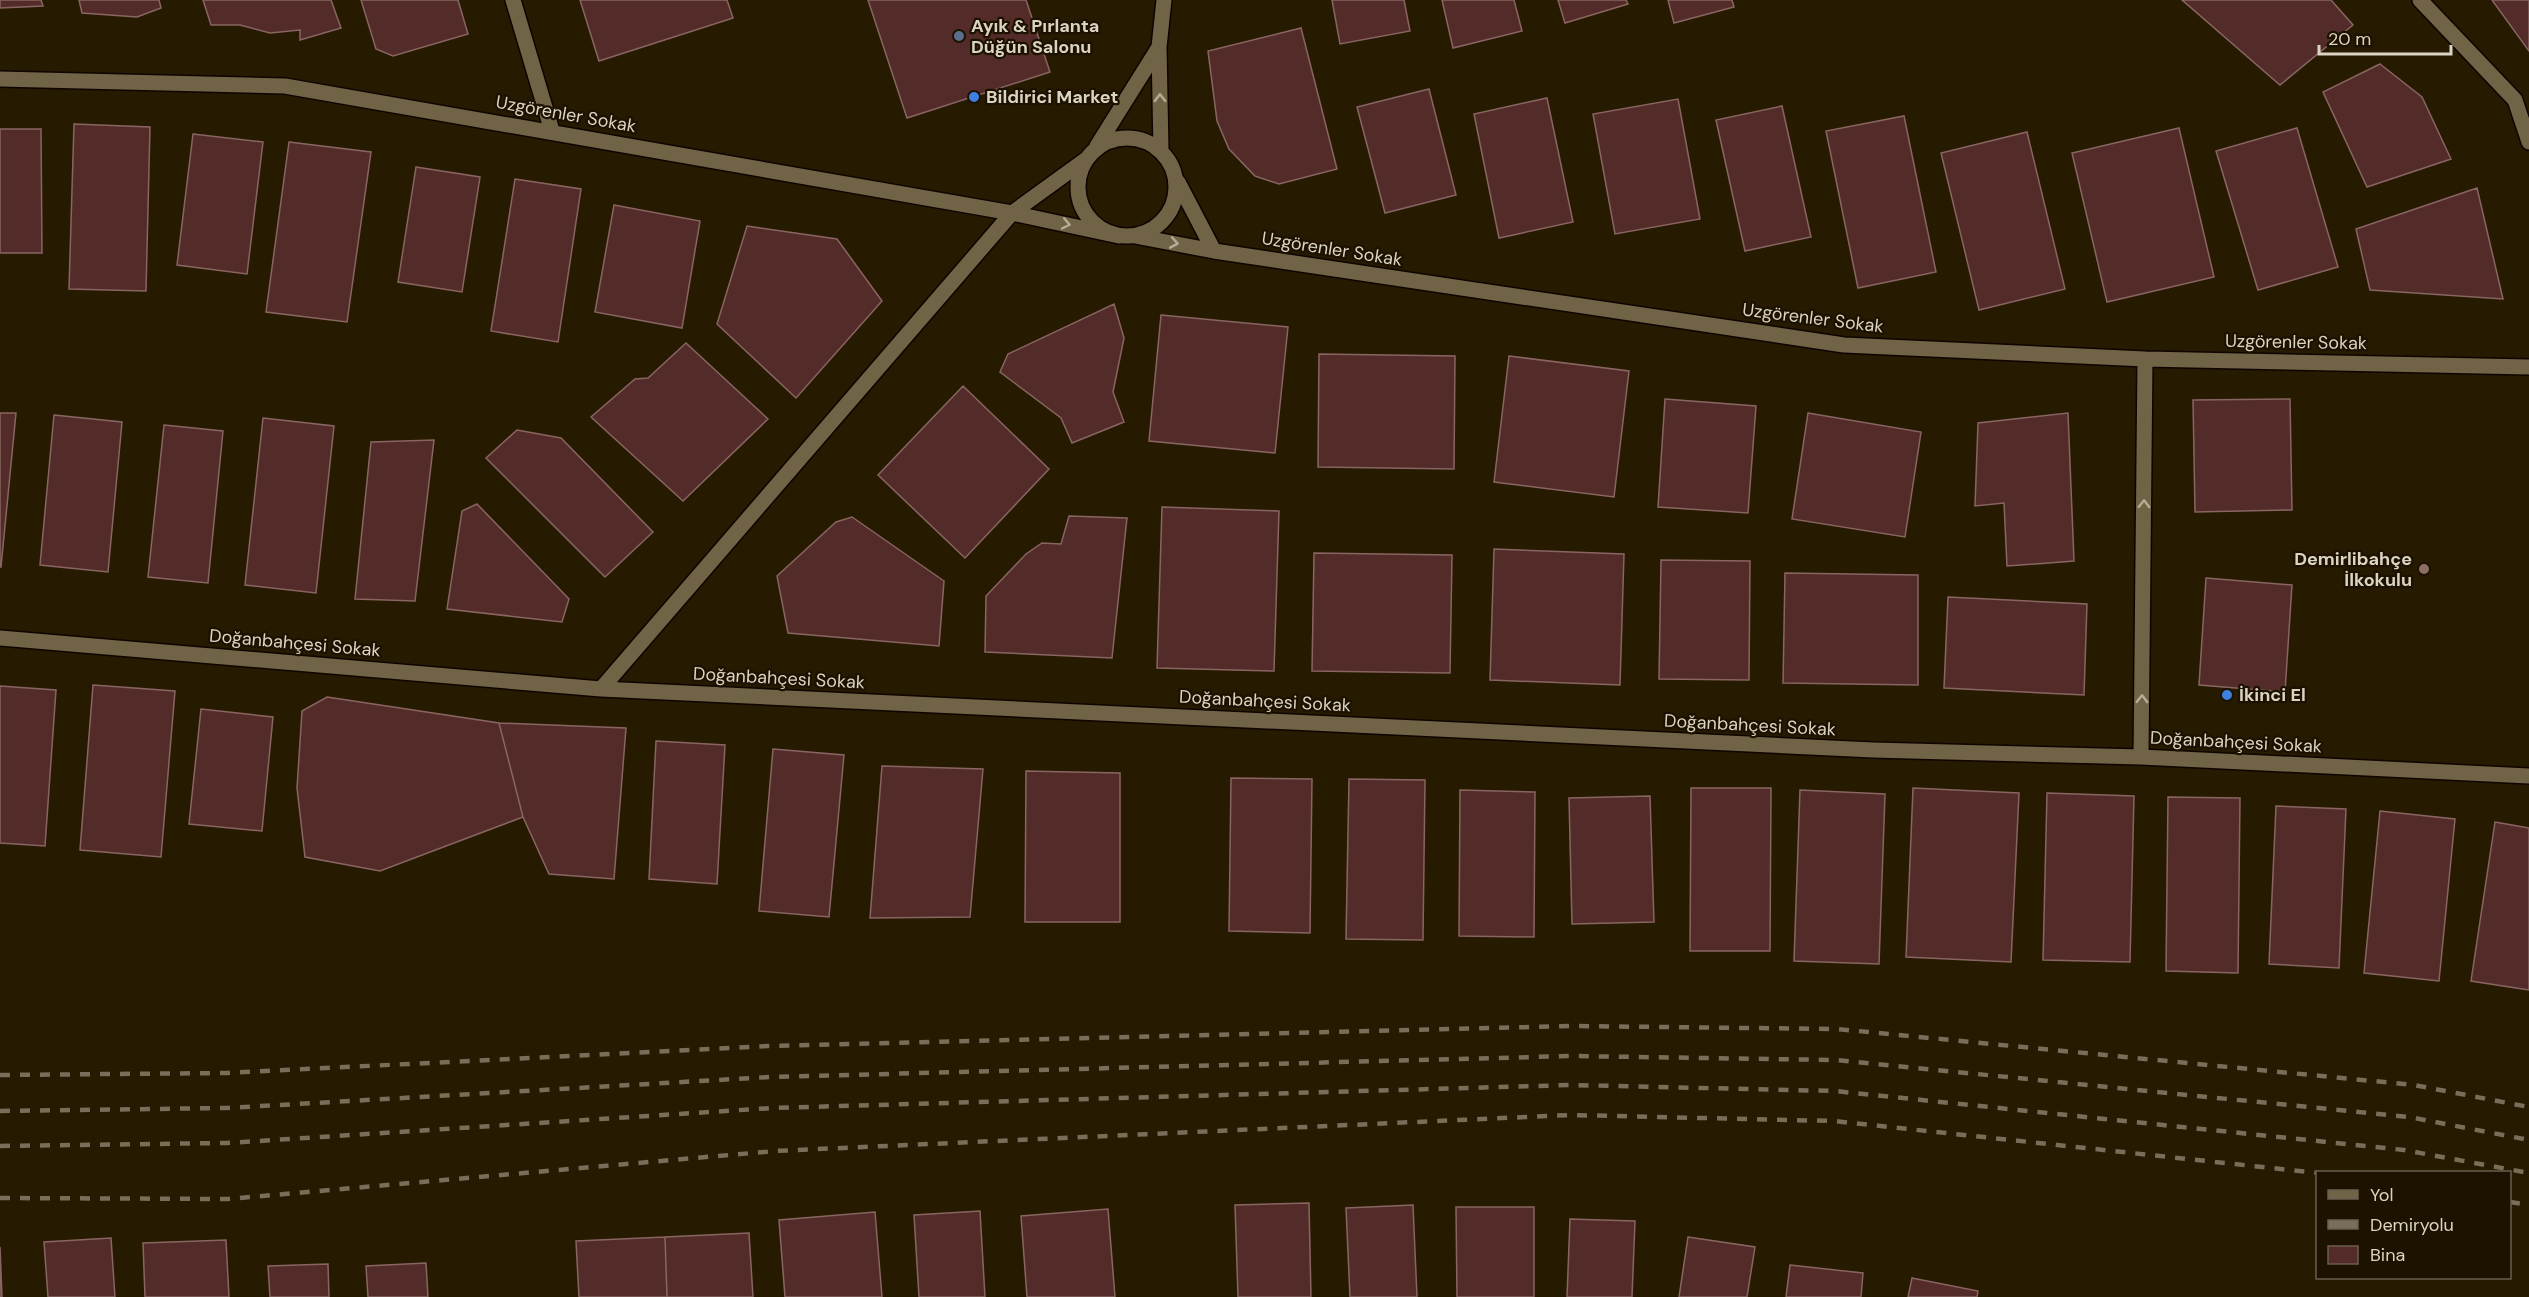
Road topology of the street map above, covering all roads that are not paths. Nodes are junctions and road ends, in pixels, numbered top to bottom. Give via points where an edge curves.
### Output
1 (513, 0) edge
2 (1164, 0) edge
3 (2420, 0) edge
4 (1159, 47) junction
5 (0, 79) edge
6 (552, 132) junction
7 (2529, 142) edge
8 (1097, 148) junction
9 (1161, 150) junction
10 (1085, 160) junction
11 (1176, 180) junction
12 (1012, 213) junction
13 (1127, 236) junction
14 (1214, 250) junction
15 (2145, 358) junction
16 (2529, 366) edge
17 (0, 638) edge
18 (601, 689) junction
19 (2141, 757) junction
20 (2529, 776) edge

1 - 6 street
2 - 4 street
3 - 7 street via 2515,100
4 - 8 street
9 -> 4 street
5 - 6 street, Uzgörenler Sokak via 285,86
6 - 12 street, Uzgörenler Sokak
8 - 9 street via 1112,139 1130,137
8 - 10 street
9 - 11 street
10 - 12 street
10 - 13 street via 1079,175 1082,207 1104,231
11 - 13 street via 1171,210 1162,222 1150,231
11 - 14 street
12 -> 13 street, Uzgörenler Sokak
12 - 18 street
13 -> 14 street, Uzgörenler Sokak
14 - 15 street, Uzgörenler Sokak via 1844,345
15 - 16 street, Uzgörenler Sokak
19 -> 15 street
17 - 18 street, Doğanbahçesi Sokak
18 - 19 street, Doğanbahçesi Sokak via 1862,750
19 - 20 street, Doğanbahçesi Sokak

